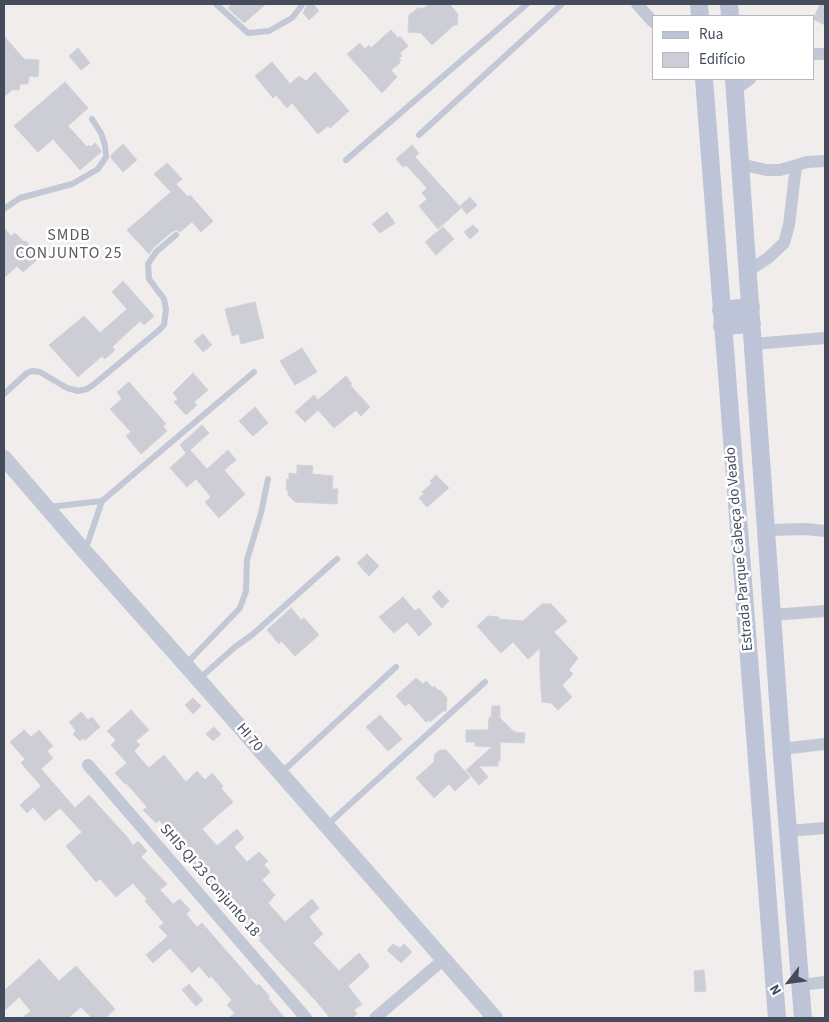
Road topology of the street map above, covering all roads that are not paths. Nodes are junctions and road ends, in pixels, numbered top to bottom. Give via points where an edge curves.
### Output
1 (216, 4) edge
2 (304, 4) edge
3 (527, 4) edge
4 (562, 4) edge
5 (637, 4) edge
6 (652, 21) edge
7 (704, 80) edge
8 (747, 80) edge
9 (735, 84) edge
10 (92, 119) dead end
11 (419, 135) dead end
12 (346, 160) dead end
13 (825, 161) edge
14 (740, 164) junction
15 (796, 166) junction
16 (4, 210) edge
17 (176, 235) dead end
18 (748, 271) junction
19 (752, 315) junction
20 (722, 318) junction
21 (825, 338) edge
22 (753, 344) junction
23 (254, 372) dead end
24 (4, 394) edge
25 (4, 458) edge
26 (268, 479) dead end
27 (102, 501) junction
28 (46, 507) junction
29 (767, 530) junction
30 (825, 531) edge
31 (85, 552) junction
32 (337, 559) dead end
33 (825, 611) edge
34 (772, 615) junction
35 (185, 665) junction
36 (396, 667) dead end
37 (198, 679) junction
38 (485, 682) dead end
39 (825, 744) edge
40 (781, 749) junction
41 (88, 765) dead end
42 (280, 774) junction
43 (326, 826) junction
44 (825, 828) edge
45 (788, 831) junction
46 (444, 959) junction
47 (825, 982) edge
48 (801, 985) junction
49 (306, 1018) edge
50 (375, 1018) edge
51 (495, 1018) edge
52 (777, 1018) edge
53 (803, 1018) edge

1 - 2 lane via 248,33 269,32 292,18
3 - 12 lane
4 - 11 lane
5 - 6 street
7 - 20 main road, Estrada Parque Cabeça do Veado
8 - 9 street
9 - 14 main road, Estrada Parque Cabeça do Veado
10 - 16 lane via 105,145 106,157 98,169 72,184 20,198
13 - 15 street
14 - 15 street via 772,170
14 - 18 main road, Estrada Parque Cabeça do Veado
15 - 18 street via 784,243
17 - 24 lane via 156,252 148,264 149,280 164,299 166,309 164,325 158,331 86,389 67,388 40,372 32,371
18 - 19 main road, Estrada Parque Cabeça do Veado
19 - 20 main road
19 - 22 main road, Estrada Parque Cabeça do Veado
20 - 52 main road, Estrada Parque Cabeça do Veado
21 - 22 street
22 - 29 main road, Estrada Parque Cabeça do Veado
23 - 27 lane
25 - 28 street, HI 70
26 - 35 lane via 247,560 246,591 240,608
27 - 28 lane
27 - 31 lane
28 - 31 street, HI 70
29 - 30 street
29 - 34 main road, Estrada Parque Cabeça do Veado
31 - 35 street, HI 70
32 - 37 lane
33 - 34 street
34 - 40 main road, Estrada Parque Cabeça do Veado
35 - 37 street, HI 70
36 - 42 lane
37 - 42 street, HI 70
38 - 43 lane
39 - 40 street
40 - 45 main road, Estrada Parque Cabeça do Veado
41 - 49 street, SHIS QI 23 Conjunto 18
42 - 43 street, HI 70
43 - 46 street, HI 70
44 - 45 street
45 - 48 main road, Estrada Parque Cabeça do Veado
46 - 50 street
46 - 51 street, HI 70
47 - 48 street
48 - 53 main road, Estrada Parque Cabeça do Veado

